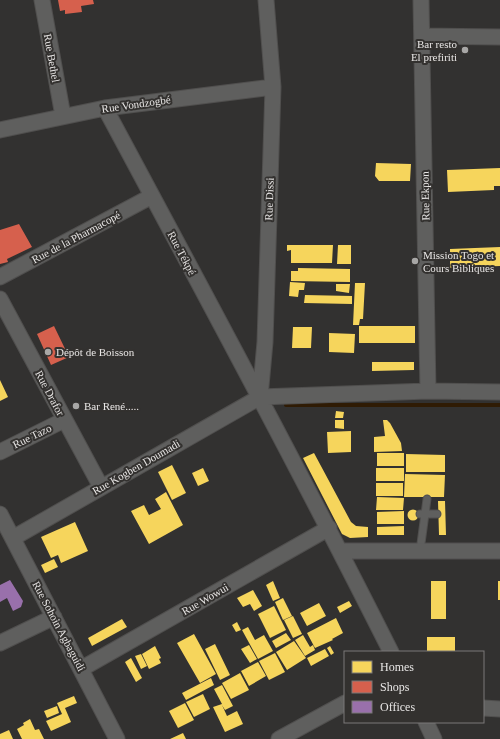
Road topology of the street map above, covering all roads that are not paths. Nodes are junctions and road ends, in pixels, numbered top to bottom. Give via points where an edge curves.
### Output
1 (42, 0) edge
2 (266, 0) edge
3 (421, 0) edge
4 (422, 36) junction
5 (500, 37) edge
6 (273, 86) junction
7 (105, 108) junction
8 (63, 116) junction
9 (0, 130) edge
10 (152, 196) junction
11 (0, 277) edge
12 (0, 299) edge
13 (428, 392) junction
14 (500, 392) edge
15 (260, 397) junction
16 (64, 420) junction
17 (0, 452) edge
18 (101, 487) junction
19 (427, 499) dead end
20 (0, 514) edge
21 (423, 514) junction
22 (437, 514) dead end
23 (329, 528) junction
24 (13, 538) junction
25 (340, 551) junction
26 (420, 551) junction
27 (500, 551) edge
28 (54, 617) junction
29 (0, 643) edge
30 (390, 651) edge
31 (81, 669) junction
32 (344, 704) edge
33 (484, 708) edge
34 (500, 708) edge
35 (426, 723) edge
36 (117, 739) edge
37 (279, 739) edge
38 (434, 739) edge

1 - 8 street, Rue Bethel
2 - 6 street, Rue Dissi
3 - 4 street, Rue Ekpon
4 - 5 street
4 - 13 street, Rue Ekpon
6 - 7 street, Rue Vondzogbé
6 - 15 street, Rue Dissi
7 - 8 street, Rue Vondzogbé
7 - 10 street, Rue Tékpé
8 - 9 street, Rue Vondzogbé
10 - 11 street, Rue de la Pharmacopé
10 - 15 street, Rue Tékpé
12 - 16 street, Rue Drafor
13 - 14 street
13 - 15 street
15 - 18 street, Rue Kogben Doumadi
15 - 23 street, Rue Tékpé
16 - 17 street, Rue Tazo
16 - 18 street, Rue Drafor
18 - 24 street, Rue Kogben Doumadi
19 - 21 lane
20 - 24 street, Rue Sohoin Agbaguidi
21 - 22 lane
21 - 26 lane
23 - 25 street, Rue Tékpé
23 - 31 street, Rue Wowui
24 - 28 street, Rue Sohoin Agbaguidi
25 - 26 street
25 - 30 street, Rue Tékpé
26 - 27 street
28 - 29 street
28 - 31 street, Rue Sohoin Agbaguidi
31 - 36 street, Rue Sohoin Agbaguidi
32 - 37 street
33 - 34 street
35 - 38 street

